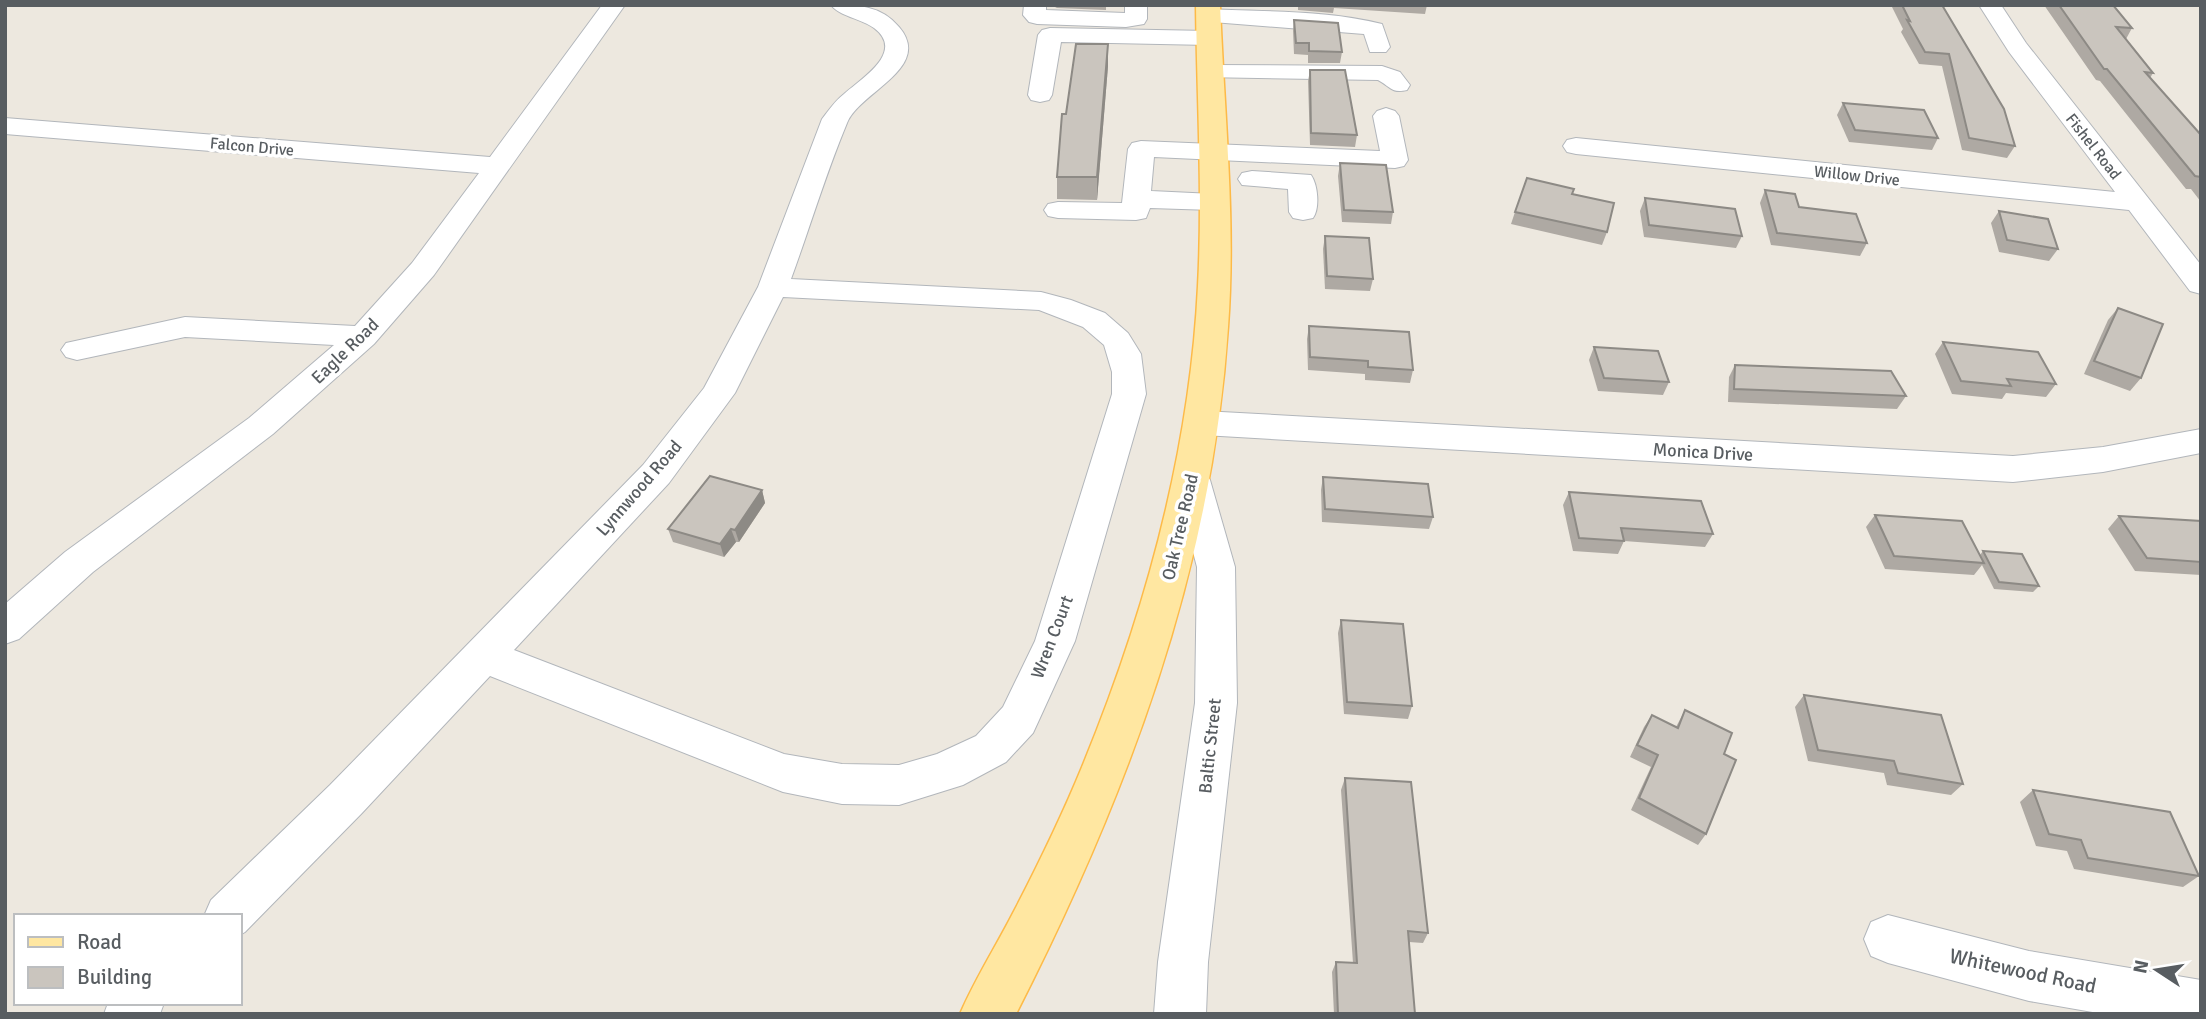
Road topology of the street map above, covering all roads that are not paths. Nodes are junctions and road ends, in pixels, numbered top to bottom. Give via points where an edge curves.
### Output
1 (614, 5) edge
2 (842, 5) edge
3 (1035, 5) edge
4 (1136, 5) edge
5 (1990, 5) edge
6 (1209, 33) edge
7 (1378, 47) dead end
8 (1398, 85) dead end
9 (1040, 95) dead end
10 (1386, 116) dead end
11 (5, 126) edge
12 (1576, 146) dead end
13 (498, 166) junction
14 (1212, 177) junction
15 (1136, 199) junction
16 (2138, 203) junction
17 (1058, 209) dead end
18 (1303, 212) dead end
19 (2201, 285) edge
20 (773, 287) junction
21 (363, 337) junction
22 (77, 350) dead end
23 (1203, 423) junction
24 (2201, 442) edge
25 (1192, 480) junction
26 (5, 628) edge
27 (482, 656) junction
28 (230, 914) edge
29 (1888, 939) dead end
30 (2201, 1005) edge
31 (987, 1014) edge
32 (1180, 1014) edge

1 - 13 street, Eagle Road
2 - 20 street, Lynnwood Road via 887,25 897,46 895,58 835,119
3 - 4 street via 1037,17 1126,20 1136,19
5 - 16 street, Fishel Road via 2017,47
6 - 7 street via 1335,23 1374,29
6 - 8 street via 1382,74
6 - 9 street via 1050,35
6 - 14 main road, Oak Tree Road
10 - 14 street via 1395,160
11 - 13 street, Falcon Drive
12 - 16 street, Willow Drive
13 - 21 street, Eagle Road via 423,269
14 - 15 street
14 - 15 street via 1141,149
14 - 18 street via 1301,181
14 - 23 main road, Oak Tree Road via 1213,326
15 - 17 street via 1136,212
16 - 19 street, Fishel Road
20 - 27 street, Lynnwood Road via 718,393 656,474
20 - 27 street, Wren Court via 1041,301 1101,324 1118,340 1130,369 1129,394 1055,641 1017,720 991,749 947,771 899,785 842,784 783,773
21 - 22 street via 185,327
21 - 26 street, Eagle Road via 261,426 79,562
23 - 24 street, Monica Drive via 2013,469 2080,463
23 - 25 main road, Oak Tree Road
25 - 31 main road, Oak Tree Road via 1167,585 1118,741 1063,870
25 - 32 street, Baltic Street via 1216,567 1216,703
27 - 28 street, Lynnwood Road
29 - 30 street, Whitewood Road via 2029,976

